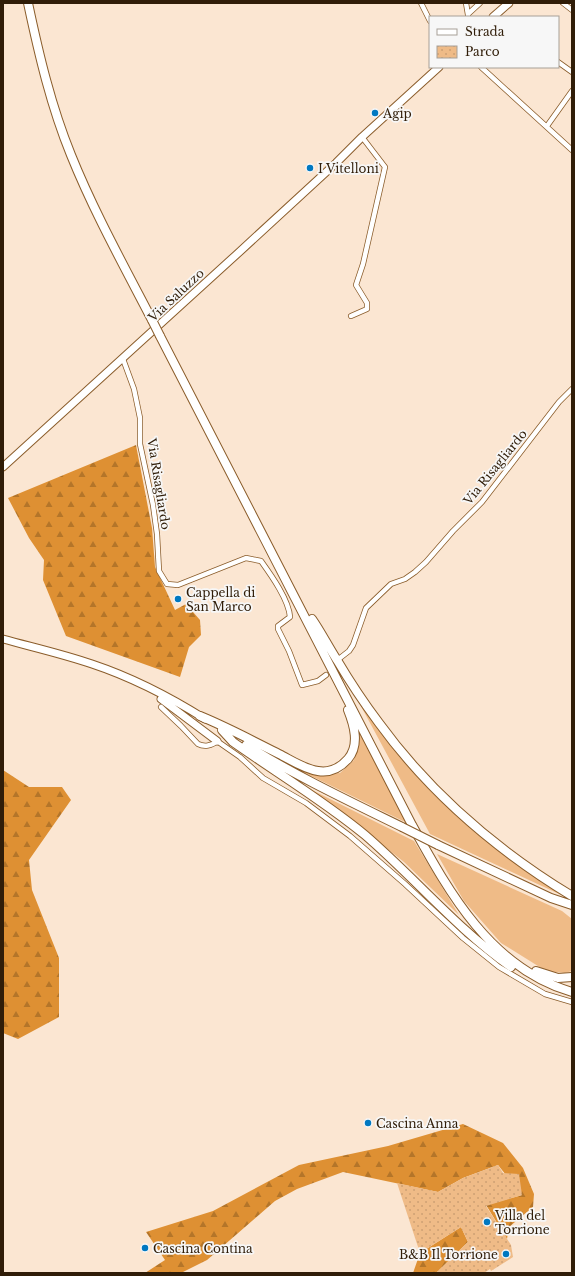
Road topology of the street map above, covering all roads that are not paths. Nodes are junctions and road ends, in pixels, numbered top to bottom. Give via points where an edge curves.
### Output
1 (28, 3) edge
2 (33, 3) edge
3 (421, 3) edge
4 (466, 3) edge
5 (480, 3) edge
6 (509, 3) edge
7 (563, 3) edge
8 (572, 10) edge
9 (468, 16) edge
10 (495, 16) edge
11 (429, 19) edge
12 (559, 63) edge
13 (438, 68) edge
14 (482, 68) edge
15 (572, 72) edge
16 (572, 91) edge
17 (547, 126) junction
18 (362, 137) junction
19 (572, 150) edge
20 (351, 316) dead end
21 (154, 318) junction
22 (123, 359) junction
23 (572, 389) edge
24 (3, 467) edge
25 (311, 623) junction
26 (3, 639) edge
27 (340, 658) dead end
28 (326, 675) dead end
29 (143, 686) junction
30 (162, 707) dead end
31 (200, 716) junction
32 (222, 730) junction
33 (217, 741) junction
34 (572, 896) edge
35 (551, 898) junction
36 (572, 905) edge
37 (572, 912) edge
38 (572, 977) edge
39 (572, 992) edge
40 (572, 996) edge
41 (572, 1002) edge

1 - 21 highway via 45,78 71,155 88,194
2 - 21 highway via 49,76 76,154
3 - 11 street
4 - 9 street
5 - 9 street
6 - 10 main road
7 - 8 street
12 - 15 street
13 - 18 main road, Via Saluzzo
14 - 17 street
16 - 17 street
17 - 19 street
18 - 20 street via 385,167 356,285 367,303 367,309
18 - 22 main road, Via Saluzzo
21 - 25 highway, bridge
22 - 24 main road, Via Saluzzo
22 - 28 street, Via Risagliardo via 134,389 140,418 140,444 153,505 159,571 167,584 178,586 246,558 261,560 288,608 290,617 278,626 278,629 302,685 318,681
23 - 27 street, Via Risagliardo via 559,402 482,502 426,562 415,572 391,584 366,608 353,645
25 - 31 highway via 323,660 353,724 354,746 342,766 326,771 312,770
25 - 34 highway via 364,702 424,777 452,806 500,846
25 - 38 highway via 443,873 465,907 498,945 526,966 540,974
25 - 39 highway via 412,825 462,909 482,934 509,959 535,976
26 - 29 main road via 92,664
29 - 31 main road
29 - 33 main road
30 - 33 street via 198,744 207,746
31 - 32 main road
32 - 35 highway, bridge via 324,789
32 - 40 highway via 233,742 364,834 493,954 529,978
33 - 41 street via 263,778 306,803 350,836 499,967 546,994
35 - 36 highway
35 - 37 highway

